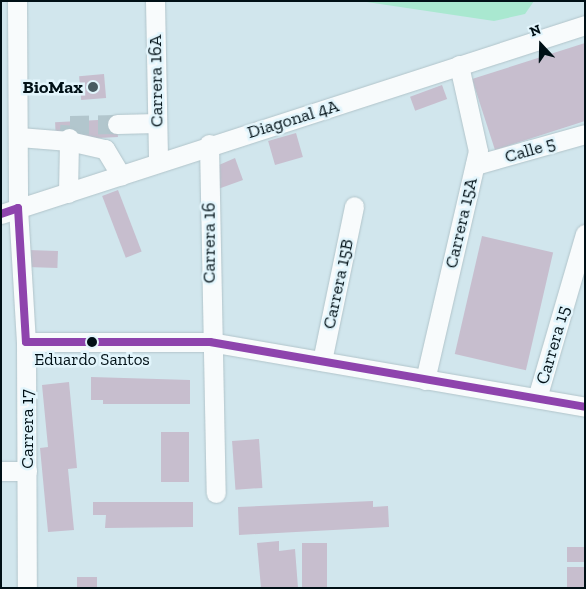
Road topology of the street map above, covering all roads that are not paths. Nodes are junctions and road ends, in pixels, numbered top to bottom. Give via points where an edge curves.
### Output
1 (17, 1) edge
2 (155, 1) edge
3 (585, 25) edge
4 (459, 65) junction
5 (9, 83) edge
6 (157, 123) junction
7 (118, 124) tunnel mouth
8 (585, 134) edge
9 (19, 137) junction
10 (69, 140) junction
11 (209, 144) junction
12 (158, 161) junction
13 (475, 166) junction
14 (121, 176) junction
15 (68, 193) junction
16 (354, 206) dead end
17 (10, 211) edge
18 (585, 234) edge
19 (26, 342) junction
20 (210, 342) junction
21 (322, 361) junction
22 (426, 380) junction
23 (538, 398) junction
24 (585, 407) edge
25 (1, 471) edge
26 (27, 471) junction
27 (216, 493) dead end
28 (27, 588) edge

1 - 5 street, Carrera 17
2 - 6 street, Carrera 16A
3 - 4 street, Diagonal 4A
4 - 11 street, Diagonal 4A
4 - 13 street, Carrera 15A via 478,141
5 - 9 street, Carrera 17
6 - 7 street
6 - 12 street, Carrera 16A
8 - 13 street, Calle 5
9 - 10 street
9 - 17 street, Carrera 17
10 - 14 street via 105,149
10 - 15 street
11 - 12 street, Diagonal 4A
11 - 20 street, Carrera 16
12 - 14 street, Diagonal 4A
13 - 22 street, Carrera 15A
14 - 15 street, Diagonal 4A
15 - 17 street, Diagonal 4A
16 - 21 street, Carrera 15B
17 - 19 street, Carrera 17
18 - 23 street, Carrera 15
19 - 20 street
19 - 26 street, Carrera 17
20 - 21 street
20 - 27 street, Carrera 16
21 - 22 street
22 - 23 street
23 - 24 street
25 - 26 street
26 - 28 street, Carrera 17

